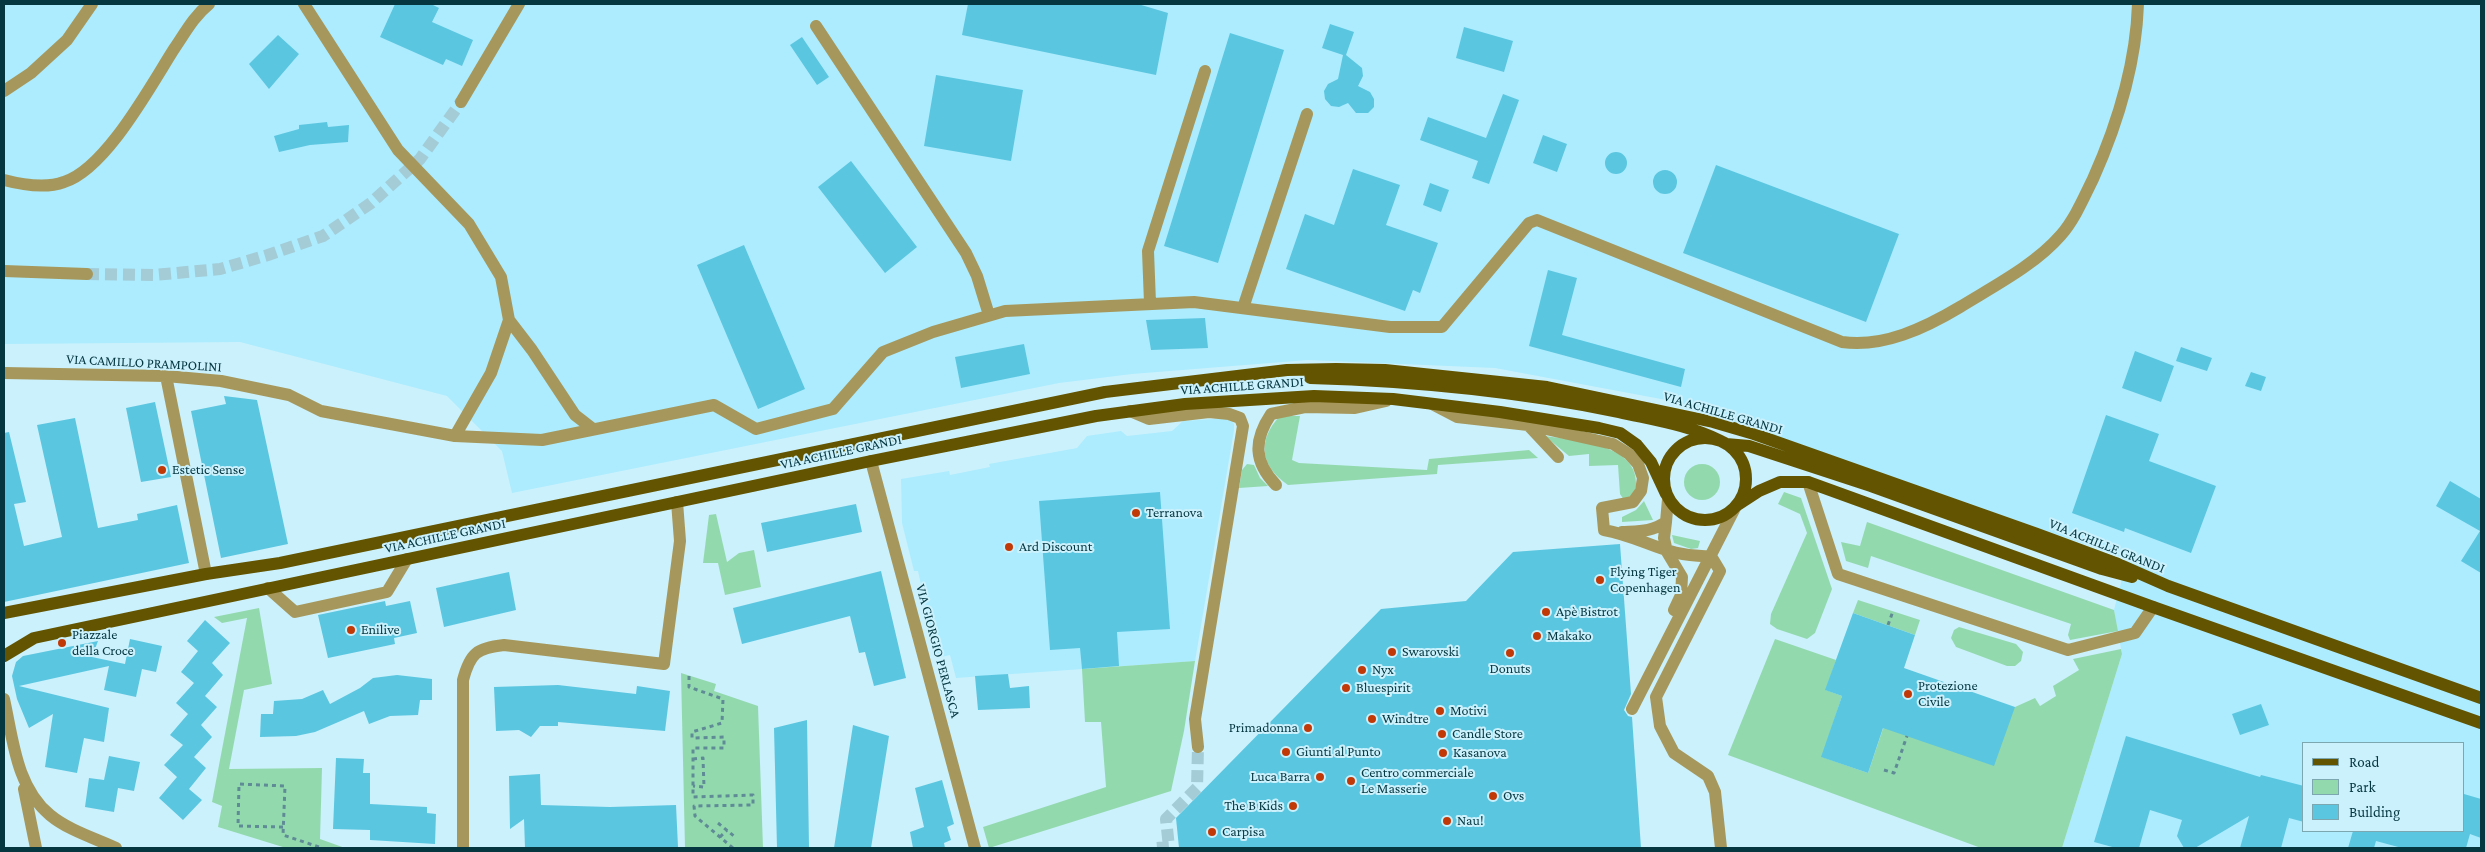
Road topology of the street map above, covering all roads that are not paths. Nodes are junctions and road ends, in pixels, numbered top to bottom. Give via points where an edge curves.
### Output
1 (92, 4) edge
2 (209, 4) edge
3 (304, 4) edge
4 (519, 4) edge
5 (2138, 4) edge
6 (816, 26) dead end
7 (1205, 71) dead end
8 (4, 91) edge
9 (462, 102) tunnel mouth
10 (1307, 114) dead end
11 (4, 180) edge
12 (4, 271) edge
13 (87, 274) tunnel mouth
14 (1150, 303) junction
15 (1243, 308) junction
16 (989, 315) junction
17 (509, 320) junction
18 (4, 374) edge
19 (166, 376) junction
20 (1248, 376) junction
21 (1393, 399) junction
22 (1428, 402) junction
23 (1130, 411) junction
24 (1528, 425) junction
25 (594, 429) junction
26 (455, 436) junction
27 (1724, 442) junction
28 (1558, 457) dead end
29 (871, 461) junction
30 (1808, 482) junction
31 (1276, 485) dead end
32 (1667, 496) junction
33 (677, 502) junction
34 (1736, 506) junction
35 (1666, 522) junction
36 (1617, 532) junction
37 (1667, 552) junction
38 (1711, 556) junction
39 (407, 559) junction
40 (206, 574) junction
41 (2168, 586) junction
42 (268, 588) junction
43 (2153, 607) junction
44 (4, 613) edge
45 (4, 656) edge
46 (1631, 693) dead end
47 (4, 698) edge
48 (2481, 698) edge
49 (1632, 709) dead end
50 (4, 719) edge
51 (2481, 722) edge
52 (11, 732) junction
53 (1198, 746) tunnel mouth
54 (22, 779) junction
55 (36, 848) edge
56 (116, 848) edge
57 (463, 848) edge
58 (975, 848) edge
59 (1721, 848) edge

1 - 8 street via 67,40 31,73
2 - 11 street via 188,27 105,152 85,170 65,182 44,186
3 - 17 street via 398,150 468,224 501,277
4 - 9 street
5 - 15 street, VIA CAMILLO PRAMPOLINI via 2137,37 2125,94 2103,157 2083,201 2062,234 2036,258 1970,300 1908,332 1880,342 1842,342 1537,220 1526,226 1442,327 1390,327
6 - 16 street via 966,253
7 - 14 street via 1148,251
10 - 15 street
12 - 13 street
14 - 15 street, VIA CAMILLO PRAMPOLINI via 1194,302
14 - 16 street, VIA CAMILLO PRAMPOLINI via 1005,311
16 - 25 street, VIA CAMILLO PRAMPOLINI via 883,352 833,410 756,429 714,406
17 - 25 street via 575,415
17 - 26 street via 491,374
18 - 19 street, VIA CAMILLO PRAMPOLINI
19 - 26 street, VIA CAMILLO PRAMPOLINI via 231,383 288,395 321,411
19 - 40 street
20 - 27 main road, VIA ACHILLE GRANDI via 1347,379 1498,391 1562,400 1696,429
20 - 40 main road, VIA ACHILLE GRANDI via 1105,392 280,563
20 - 41 main road, VIA ACHILLE GRANDI via 1287,370 1385,370 1547,387 1668,412 1763,437 2082,551
21 - 22 main road, VIA ACHILLE GRANDI
21 - 23 main road, VIA ACHILLE GRANDI via 1314,396 1185,404
21 - 31 street via 1355,408 1305,407 1271,414 1264,424 1258,448 1261,467
22 - 24 street via 1457,417
22 - 32 main road, VIA ACHILLE GRANDI via 1620,433 1637,444 1651,462
23 - 29 main road, VIA ACHILLE GRANDI
23 - 53 street via 1149,419 1209,412 1230,414 1240,418 1243,426 1195,719
24 - 28 street
24 - 36 street via 1614,444 1638,464 1643,478 1641,491 1633,502 1602,508 1604,530
25 - 26 street, VIA CAMILLO PRAMPOLINI via 542,440
27 - 32 main road via 1694,439 1676,450 1665,466 1663,480
27 - 34 main road via 1739,456 1746,473 1746,485
27 - 41 main road, VIA ACHILLE GRANDI via 1749,446 1871,486 2102,569
29 - 33 main road, VIA ACHILLE GRANDI
29 - 58 street, VIA GIORGIO PERLASCA
30 - 34 main road via 1780,482
30 - 43 main road
30 - 43 street via 1838,574 2068,650 2135,633
32 - 34 main road via 1682,513 1700,520 1720,518
32 - 35 street
33 - 39 main road, VIA ACHILLE GRANDI
33 - 57 street via 680,541 664,664 504,645 475,652 463,680
34 - 38 street
35 - 36 street via 1650,530
35 - 37 street via 1664,538
36 - 37 street
37 - 38 street
37 - 46 street via 1682,578 1681,595
38 - 49 street
38 - 59 street via 1720,571 1656,697 1660,726 1674,753 1708,776 1715,792
39 - 42 main road, VIA ACHILLE GRANDI
39 - 42 street via 387,592 295,612
40 - 44 main road, VIA ACHILLE GRANDI
41 - 48 main road, VIA ACHILLE GRANDI
42 - 45 main road, VIA ACHILLE GRANDI via 34,638
43 - 51 main road
47 - 52 street
50 - 52 street
52 - 54 street
54 - 55 street
54 - 56 street via 50,815

